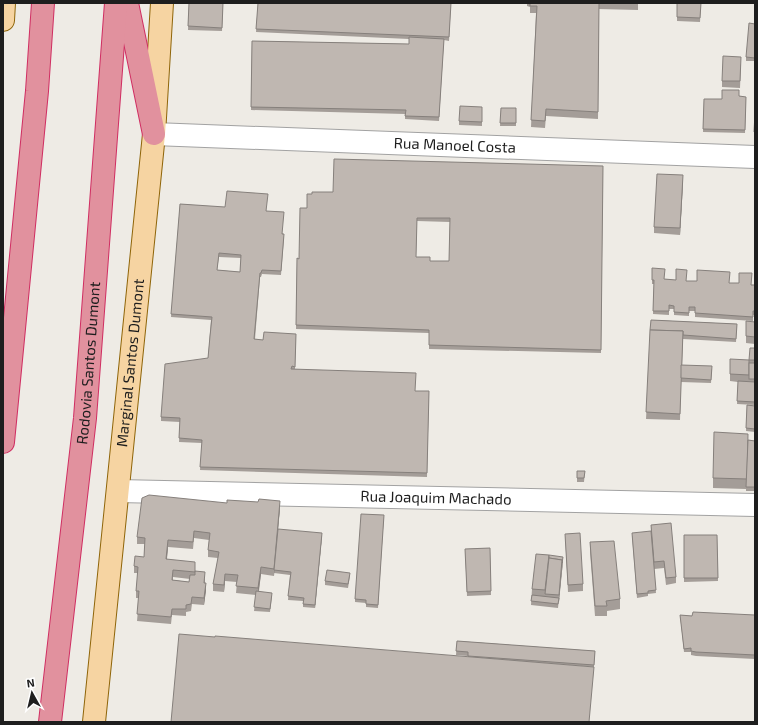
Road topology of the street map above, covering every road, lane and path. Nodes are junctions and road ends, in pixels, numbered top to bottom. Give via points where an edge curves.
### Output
1 (4, 3) edge
2 (43, 3) edge
3 (116, 3) edge
4 (127, 3) edge
5 (162, 3) edge
6 (3, 20) edge
7 (154, 134) junction
8 (755, 157) edge
9 (3, 442) edge
10 (118, 490) junction
11 (755, 505) edge
12 (50, 722) edge
13 (94, 722) edge

1 - 6 main road
2 - 9 highway via 37,98
3 - 12 highway, Rodovia Santos Dumont via 85,418
4 - 7 highway
5 - 7 main road, Marginal Santos Dumont
7 - 8 street, Rua Manoel Costa
7 - 10 main road, Marginal Santos Dumont
10 - 11 street, Rua Joaquim Machado
10 - 13 main road, Marginal Santos Dumont

